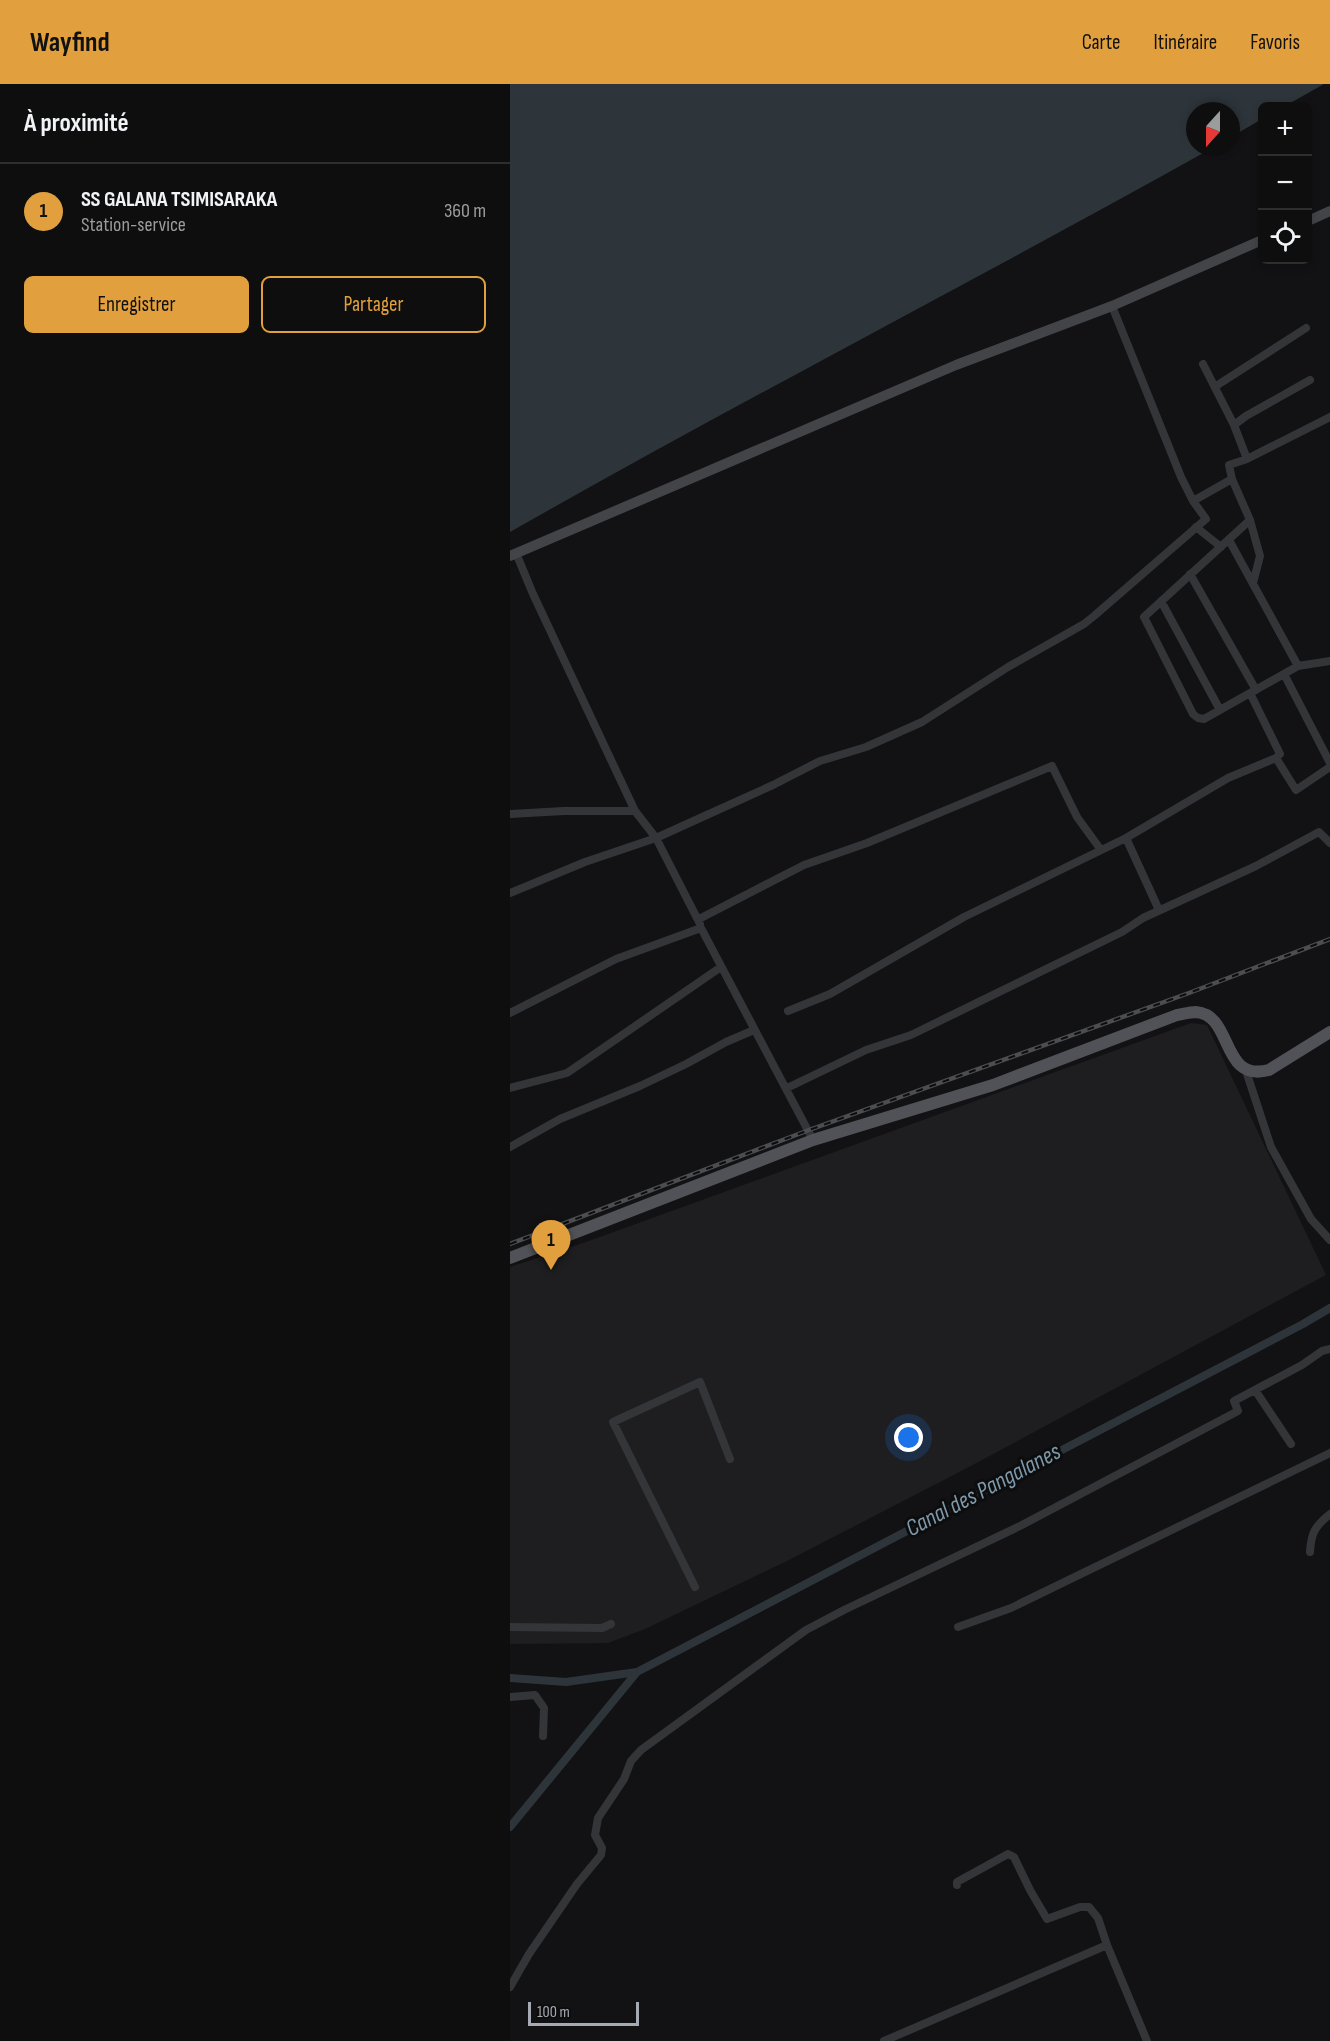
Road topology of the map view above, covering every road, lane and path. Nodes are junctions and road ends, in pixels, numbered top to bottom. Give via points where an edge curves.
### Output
1 (1330, 211) edge
2 (1312, 218) edge
3 (1258, 242) edge
4 (1112, 306) junction
5 (1306, 327) dead end
6 (1203, 364) dead end
7 (1310, 380) dead end
8 (1216, 386) junction
9 (1330, 417) edge
10 (1234, 425) junction
11 (1247, 459) junction
12 (1232, 479) junction
13 (1193, 501) junction
14 (1250, 520) junction
15 (1196, 527) junction
16 (1229, 540) junction
17 (1221, 548) junction
18 (513, 554) edge
19 (1190, 574) junction
20 (1253, 583) junction
21 (1161, 601) junction
22 (1330, 661) edge
23 (1298, 666) junction
24 (1284, 674) junction
25 (1253, 691) junction
26 (1220, 710) junction
27 (1276, 758) junction
28 (1330, 763) edge
29 (1330, 767) edge
30 (635, 811) junction
31 (510, 814) edge
32 (656, 838) junction
33 (1126, 838) junction
34 (1330, 843) edge
35 (1101, 850) junction
36 (510, 893) edge
37 (1160, 910) junction
38 (700, 924) junction
39 (721, 967) junction
40 (788, 1011) dead end
41 (510, 1013) edge
42 (754, 1030) junction
43 (1330, 1032) edge
44 (1246, 1071) junction
45 (510, 1088) edge
46 (787, 1088) junction
47 (813, 1140) junction
48 (510, 1147) edge
49 (1330, 1240) edge
50 (510, 1258) edge
51 (1330, 1349) edge
52 (1255, 1390) junction
53 (1291, 1444) dead end
54 (1330, 1453) edge
55 (730, 1459) dead end
56 (1330, 1514) edge
57 (1310, 1552) dead end
58 (695, 1587) dead end
59 (611, 1624) dead end
60 (510, 1627) edge
61 (958, 1627) dead end
62 (510, 1697) edge
63 (543, 1736) dead end
64 (957, 1885) dead end
65 (1107, 1945) junction
66 (510, 1987) edge
67 (884, 2041) edge
68 (1147, 2041) edge

1 - 2 main road
3 - 4 main road
4 - 13 street
4 - 18 main road via 956,365
5 - 8 street
6 - 8 street
7 - 10 street
8 - 10 street
9 - 11 street
10 - 11 street
11 - 12 street via 1228,465
12 - 13 street
12 - 14 street
13 - 15 street via 1206,519
14 - 16 street
14 - 20 street via 1260,556
15 - 17 street
15 - 32 street via 1084,624 922,722 866,747 820,761
16 - 17 street
16 - 20 street
17 - 19 street
18 - 30 street
19 - 21 street
19 - 25 street
20 - 23 street
21 - 26 street
21 - 26 street via 1144,617 1193,714 1204,719
22 - 23 street
23 - 24 street
24 - 25 street
24 - 28 street
25 - 26 street
25 - 27 street via 1280,754
27 - 29 street via 1296,790
27 - 33 street via 1228,778
30 - 31 street
30 - 32 street
32 - 36 street
32 - 38 street
33 - 35 street
33 - 37 street
34 - 37 street via 1319,832 1256,867
35 - 38 street via 1077,817 1052,766 804,865
35 - 40 street via 964,917 830,994
37 - 46 street via 911,1035 866,1050
38 - 39 street
38 - 41 street via 616,958
39 - 42 street
39 - 45 street via 567,1073
42 - 46 street
42 - 48 street via 560,1119
43 - 44 main road via 1269,1070
44 - 47 main road via 1207,1016 1197,1012 1178,1015 993,1085
44 - 49 street via 1271,1147 1311,1219
46 - 47 street
47 - 50 main road
51 - 52 street
52 - 53 street
52 - 66 street via 1234,1401 1238,1411 1020,1526 806,1630 642,1750 631,1761 598,1818 595,1835 602,1848 601,1856 577,1884
54 - 61 street via 1011,1608
55 - 58 street via 700,1382 613,1422
56 - 57 street via 1311,1535
59 - 60 street via 602,1628
62 - 63 street via 535,1695 544,1708
64 - 65 street via 1008,1854 1014,1857 1047,1919 1089,1907 1098,1918
65 - 67 street
65 - 68 street

